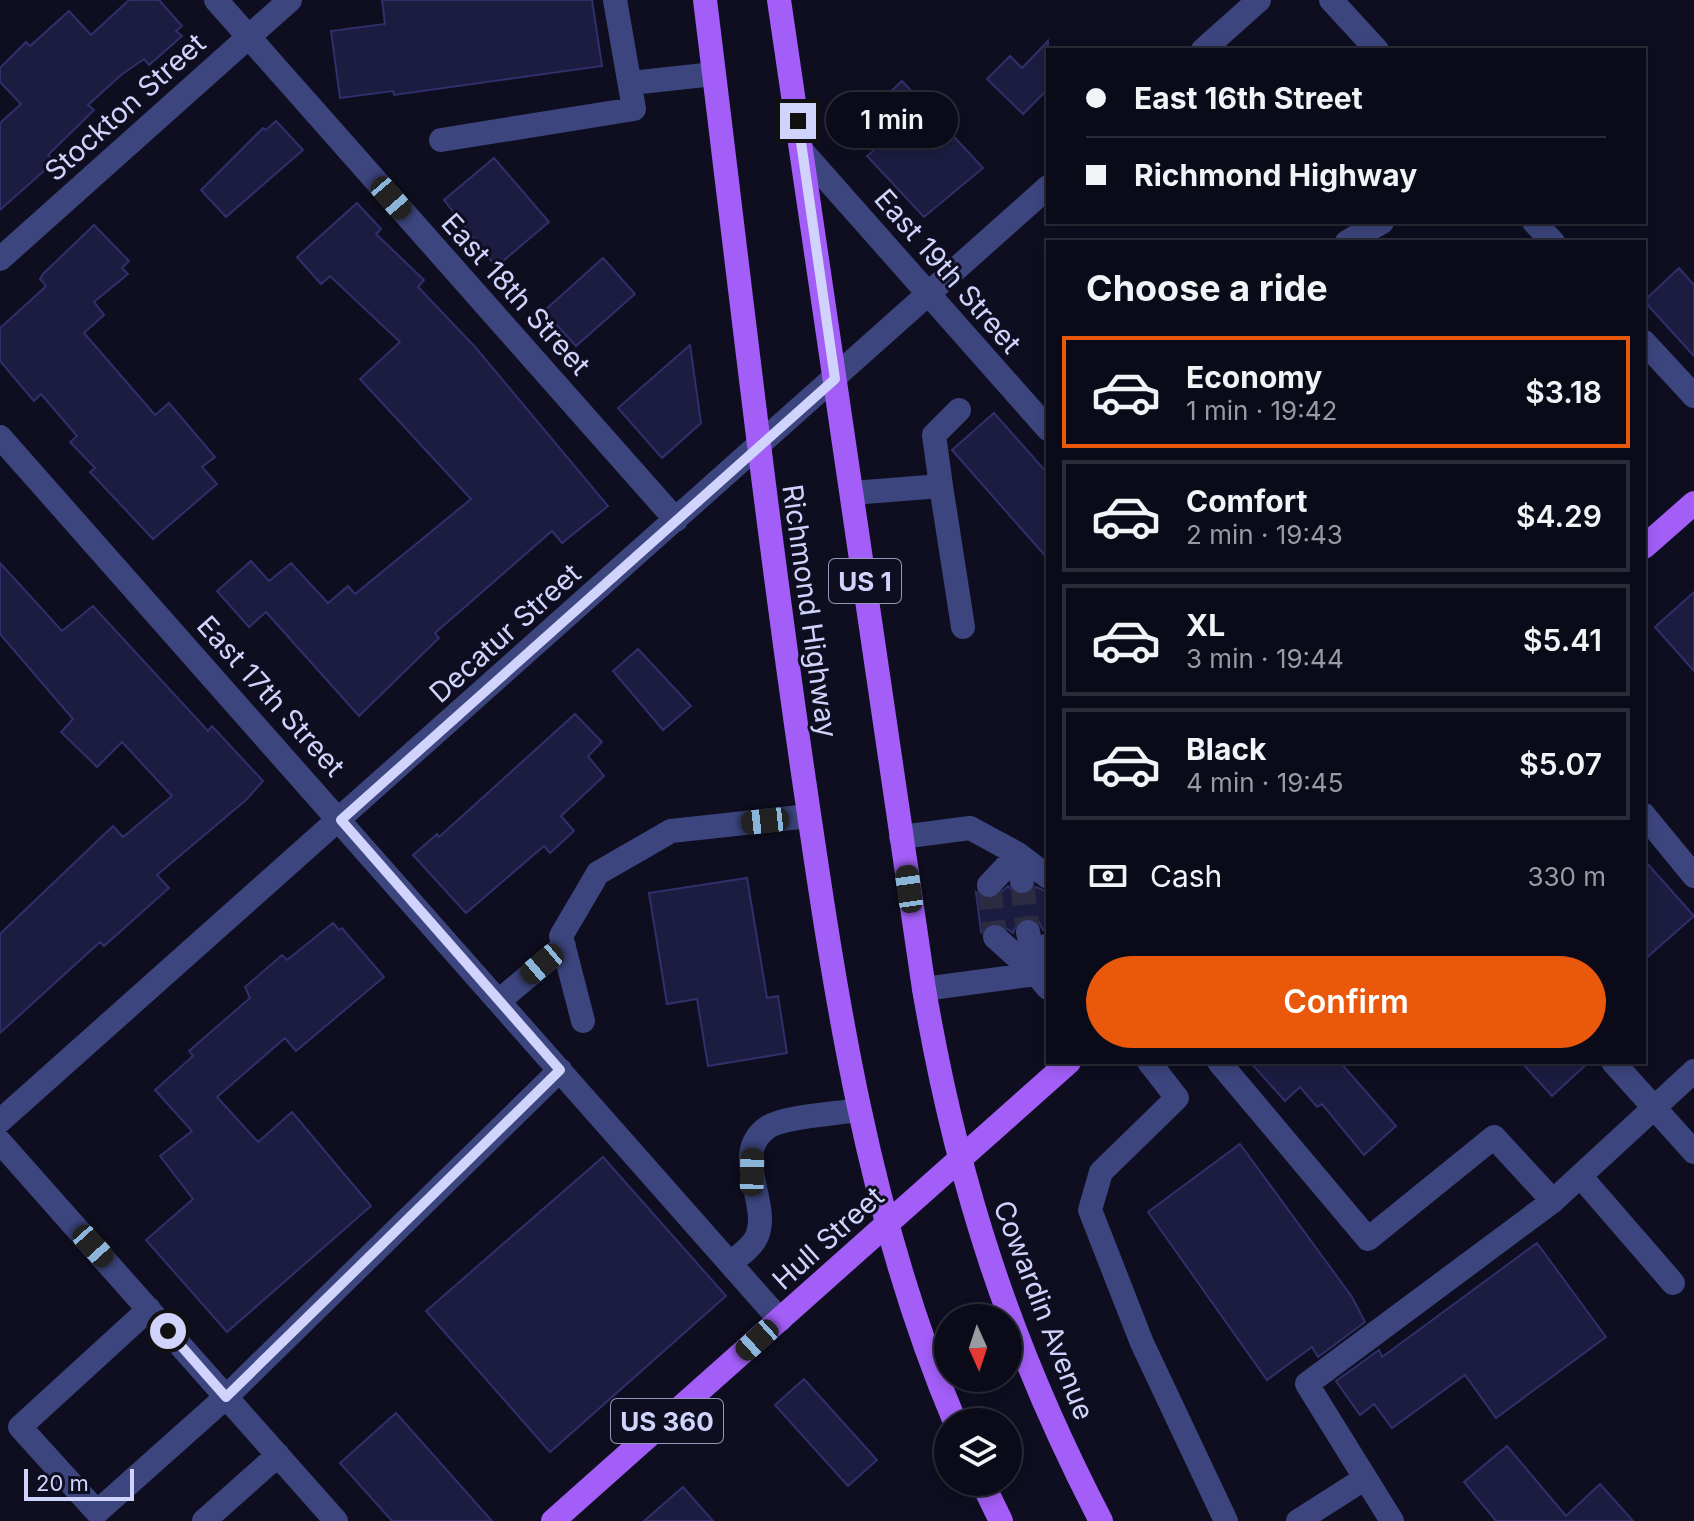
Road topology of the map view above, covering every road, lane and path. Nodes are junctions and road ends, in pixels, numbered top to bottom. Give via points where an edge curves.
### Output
1 (216, 0) edge
2 (290, 0) edge
3 (615, 0) edge
4 (705, 0) edge
5 (779, 0) edge
6 (1259, 0) edge
7 (1331, 0) edge
8 (249, 37) junction
9 (1205, 48) edge
10 (1375, 48) edge
11 (714, 74) junction
12 (631, 83) junction
13 (441, 140) dead end
14 (802, 151) junction
15 (1046, 189) edge
16 (1378, 224) edge
17 (1536, 224) edge
18 (1350, 240) edge
19 (1551, 240) edge
20 (0, 259) edge
21 (928, 294) junction
22 (1646, 344) edge
23 (835, 379) junction
24 (1694, 396) edge
25 (959, 410) dead end
26 (1046, 427) edge
27 (0, 437) edge
28 (758, 449) junction
29 (941, 486) junction
30 (852, 493) junction
31 (1694, 503) edge
32 (676, 520) junction
33 (1646, 545) edge
34 (963, 627) dead end
35 (809, 816) junction
36 (1646, 817) edge
37 (341, 820) junction
38 (901, 837) junction
39 (1018, 854) junction
40 (1046, 875) edge
41 (1694, 876) edge
42 (1022, 881) tunnel mouth
43 (989, 885) dead end
44 (995, 937) tunnel mouth
45 (1038, 939) tunnel mouth
46 (564, 946) junction
47 (1042, 981) edge
48 (924, 989) junction
49 (499, 1001) junction
50 (583, 1021) dead end
51 (1067, 1064) edge
52 (1151, 1064) edge
53 (1221, 1064) edge
54 (1615, 1064) edge
55 (560, 1070) junction
56 (1694, 1071) edge
57 (1656, 1109) junction
58 (858, 1110) junction
59 (0, 1121) edge
60 (0, 1142) edge
61 (1694, 1152) edge
62 (959, 1161) junction
63 (1582, 1178) junction
64 (1553, 1201) junction
65 (886, 1226) junction
66 (730, 1263) junction
67 (1673, 1283) dead end
68 (149, 1309) junction
69 (780, 1320) junction
70 (226, 1397) junction
71 (949, 1408) edge
72 (278, 1455) junction
73 (1364, 1479) junction
74 (989, 1496) edge
75 (204, 1521) edge
76 (336, 1521) edge
77 (553, 1521) edge
78 (1001, 1521) edge
79 (1101, 1521) edge
80 (1226, 1521) edge
81 (1298, 1521) edge
82 (1392, 1521) edge

1 - 8 street, East 18th Street
2 - 8 street, Stockton Street
3 - 12 street
4 - 11 main road, Richmond Highway
5 - 14 main road, Richmond Highway / US 1
6 - 9 street
7 - 10 street
8 - 20 street, Stockton Street
8 - 32 street, East 18th Street
11 - 12 street
11 - 28 main road, Richmond Highway
12 - 13 street via 634,109
14 - 21 street, East 19th Street
14 - 23 main road, Richmond Highway / US 1
15 - 21 street, Decatur Street
16 - 18 street
17 - 19 street
21 - 23 street, Decatur Street
21 - 26 street, East 19th Street
22 - 24 street
23 - 28 street, Decatur Street
23 - 30 main road, Richmond Highway / US 1
25 - 29 street via 934,435
27 - 37 street, East 17th Street
28 - 32 street, Decatur Street
28 - 35 main road, Richmond Highway
29 - 30 street
29 - 34 street
30 - 38 main road, Richmond Highway / US 1
31 - 33 main road
32 - 37 street, Decatur Street
35 - 46 street via 671,831 598,873 561,936
35 - 58 main road, Richmond Highway
36 - 41 street
37 - 49 street, East 17th Street
37 - 59 street, Decatur Street
38 - 39 street via 970,828
38 - 48 main road, Richmond Highway / US 1
39 - 40 street
39 - 42 street
39 - 43 street
44 - 47 street
45 - 47 street
46 - 49 street
46 - 50 street
47 - 48 street
48 - 62 main road, Richmond Highway / US 1
49 - 55 street, East 17th Street
51 - 62 main road, Hull Street / US 360
52 - 80 street via 1177,1098 1101,1172 1090,1210 1142,1343
53 - 64 street via 1368,1239 1494,1137
54 - 57 street
55 - 66 street, East 17th Street
55 - 70 street
56 - 57 street
57 - 61 street
57 - 63 street
58 - 65 main road, Richmond Highway
58 - 66 street via 769,1126 757,1137 752,1172 760,1229 755,1241
60 - 68 street
62 - 65 main road, Hull Street / US 360
62 - 79 main road, Cowardin Avenue / US 1 via 1023,1357
63 - 64 street
63 - 67 street
64 - 73 street via 1307,1384
65 - 69 main road, Hull Street / US 360
65 - 71 main road
66 - 69 street, East 17th Street
68 - 70 street
68 - 70 street via 20,1427 97,1512
69 - 77 main road, Hull Street / US 360
70 - 72 street
72 - 75 street
72 - 76 street
73 - 81 street
73 - 82 street
74 - 78 main road

